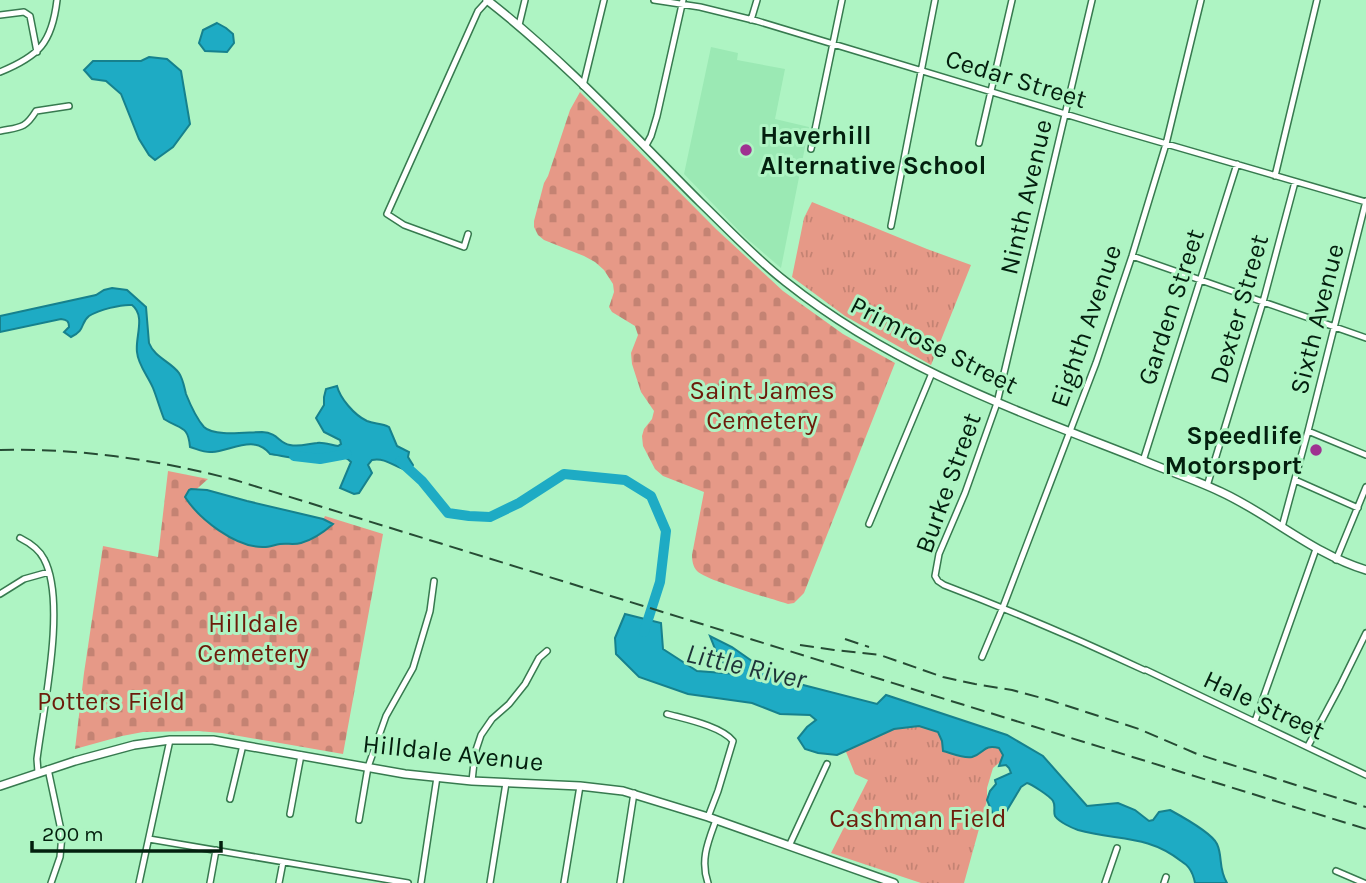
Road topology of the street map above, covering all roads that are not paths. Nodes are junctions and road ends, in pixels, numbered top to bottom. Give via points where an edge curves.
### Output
1 (57, 0) edge
2 (488, 0) edge
3 (525, 0) edge
4 (604, 0) edge
5 (654, 0) edge
6 (757, 0) edge
7 (842, 0) edge
8 (935, 0) edge
9 (1012, 0) edge
10 (1092, 0) edge
11 (1200, 0) edge
12 (1317, 0) edge
13 (682, 2) edge
14 (0, 15) edge
15 (751, 20) junction
16 (519, 25) junction
17 (833, 43) junction
18 (37, 52) junction
19 (922, 70) junction
20 (0, 72) edge
21 (583, 86) junction
22 (991, 91) junction
23 (69, 106) dead end
24 (1066, 114) junction
25 (0, 131) edge
26 (979, 143) dead end
27 (1166, 144) junction
28 (645, 147) junction
29 (811, 149) dead end
30 (1237, 164) junction
31 (1275, 176) junction
32 (1295, 181) junction
33 (1366, 202) edge
34 (891, 226) dead end
35 (468, 234) dead end
36 (1132, 256) junction
37 (1200, 280) junction
38 (1264, 302) junction
39 (1334, 326) junction
40 (1366, 338) edge
41 (932, 373) junction
42 (997, 403) junction
43 (1308, 431) junction
44 (1070, 432) junction
45 (1366, 455) edge
46 (1143, 461) junction
47 (1295, 480) junction
48 (1207, 486) junction
49 (1366, 487) edge
50 (1358, 508) junction
51 (869, 523) dead end
52 (1282, 527) junction
53 (20, 538) dead end
54 (1316, 549) junction
55 (1336, 559) junction
56 (1366, 570) edge
57 (49, 572) junction
58 (935, 576) joint
59 (434, 581) dead end
60 (0, 594) edge
61 (1003, 607) junction
62 (1366, 633) edge
63 (547, 651) dead end
64 (982, 656) dead end
65 (667, 714) dead end
66 (1255, 721) junction
67 (170, 740) junction
68 (243, 745) junction
69 (1308, 747) junction
70 (301, 755) junction
71 (827, 764) dead end
72 (368, 767) junction
73 (48, 769) junction
74 (38, 772) junction
75 (1366, 773) edge
76 (437, 777) junction
77 (472, 781) junction
78 (506, 783) junction
79 (0, 786) edge
80 (580, 786) junction
81 (634, 793) junction
82 (230, 799) dead end
83 (290, 814) dead end
84 (708, 817) junction
85 (359, 820) dead end
86 (716, 820) junction
87 (149, 839) junction
88 (789, 846) junction
89 (1117, 848) dead end
90 (216, 850) junction
91 (283, 862) junction
92 (1336, 871) dead end
93 (351, 873) junction
94 (51, 883) edge
95 (139, 883) edge
96 (210, 883) edge
97 (279, 883) edge
98 (349, 883) edge
99 (408, 883) edge
100 (421, 883) edge
101 (490, 883) edge
102 (564, 883) edge
103 (620, 883) edge
104 (708, 883) edge
105 (894, 883) edge
106 (1105, 883) edge
107 (1364, 883) edge

1 - 18 street via 55,20
2 - 16 main road, Primrose Street
2 - 35 street via 478,11 387,214 464,247
3 - 16 street
4 - 21 street
5 - 13 street, Cedar Street
6 - 15 street
7 - 17 street
8 - 19 street
9 - 22 street
10 - 24 street, Ninth Avenue
11 - 27 street, Eighth Avenue
12 - 31 street
13 - 15 street, Cedar Street
13 - 28 street via 657,116
14 - 18 street via 24,12 30,16
15 - 17 street, Cedar Street
16 - 21 main road, Primrose Street
17 - 19 street, Cedar Street
17 - 29 street
18 - 20 street
19 - 22 street, Cedar Street
19 - 34 street
21 - 28 main road, Primrose Street
22 - 24 street, Cedar Street
22 - 26 street
23 - 25 street via 36,111 23,126
24 - 27 street, Cedar Street
24 - 42 street, Ninth Avenue
27 - 30 street, Cedar Street
27 - 36 street, Eighth Avenue
28 - 41 main road, Primrose Street via 784,281 846,326
30 - 31 street, Cedar Street
30 - 37 street, Garden Street
31 - 32 street, Cedar Street
32 - 33 street, Cedar Street
32 - 38 street, Dexter Street
33 - 39 street, Sixth Avenue
36 - 37 street
36 - 44 street, Eighth Avenue
37 - 38 street
37 - 46 street, Garden Street
38 - 39 street
38 - 48 street, Dexter Street
39 - 40 street
39 - 43 street, Sixth Avenue
41 - 42 main road, Primrose Street
41 - 51 street
42 - 44 main road, Primrose Street
42 - 58 street, Burke Street via 939,554
43 - 45 street
43 - 47 street, Sixth Avenue
44 - 46 main road, Primrose Street
44 - 61 street, Eighth Avenue
46 - 48 main road, Primrose Street
47 - 50 street
47 - 52 street, Sixth Avenue
48 - 52 main road, Primrose Street
49 - 50 street
50 - 55 street
52 - 54 main road, Primrose Street
53 - 57 street via 40,553
54 - 55 main road, Primrose Street
54 - 66 street
55 - 56 main road, Primrose Street
57 - 60 street via 24,579
57 - 74 street via 54,590 53,644
58 - 61 street, Hale Street via 944,585
59 - 72 street via 413,668 386,716
61 - 64 street, Eighth Avenue
61 - 66 street, Hale Street
62 - 69 street
63 - 77 street via 481,735
65 - 84 street via 703,724 733,741
66 - 69 street, Hale Street
67 - 68 main road, Hilldale Avenue
67 - 73 main road, Hilldale Avenue via 125,747
67 - 87 street
68 - 70 main road, Hilldale Avenue
68 - 82 street
69 - 75 street, Hale Street
70 - 72 main road, Hilldale Avenue
70 - 83 street
71 - 88 street
72 - 76 main road, Hilldale Avenue
72 - 85 street
73 - 74 main road, Hilldale Avenue
73 - 94 street via 62,835
74 - 79 main road, Hilldale Avenue
76 - 77 main road, Hilldale Avenue
76 - 100 street
77 - 78 main road, Hilldale Avenue
78 - 80 main road, Hilldale Avenue
78 - 101 street
80 - 81 main road, Hilldale Avenue
80 - 102 street
81 - 84 main road, Hilldale Avenue
81 - 103 street
84 - 86 main road, Hilldale Avenue
86 - 88 main road, Hilldale Avenue
86 - 104 street via 704,858
87 - 90 street
87 - 95 street
88 - 105 main road, Hilldale Avenue
89 - 106 street
90 - 91 street
90 - 96 street
91 - 93 street
91 - 97 street
92 - 107 street
93 - 98 street
93 - 99 street

